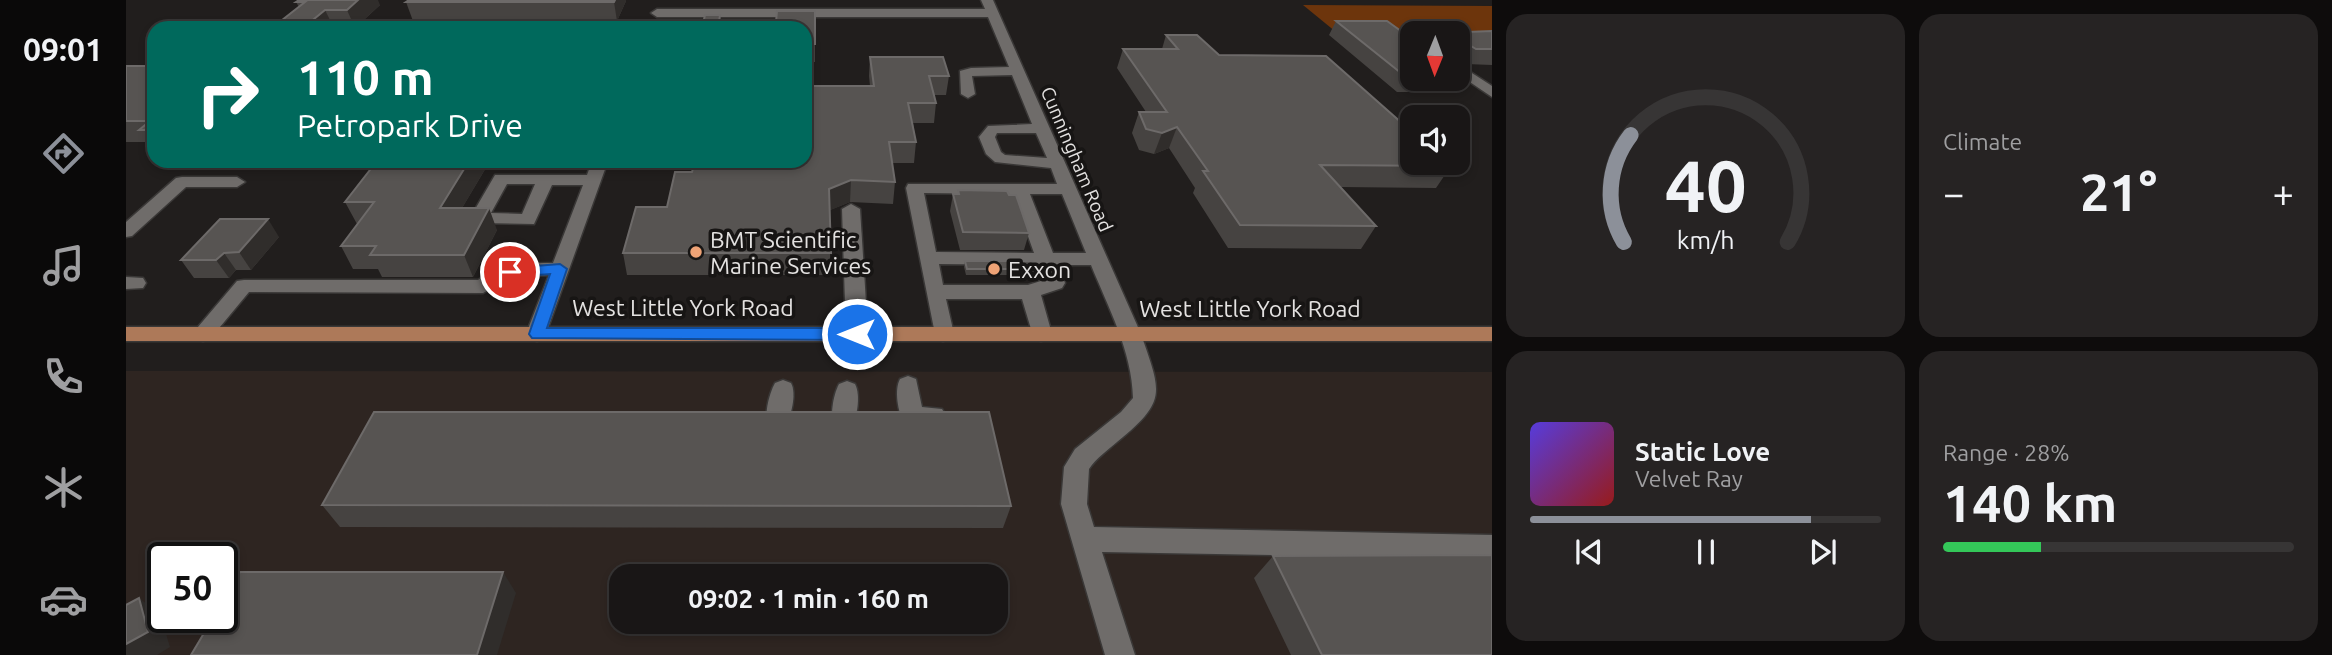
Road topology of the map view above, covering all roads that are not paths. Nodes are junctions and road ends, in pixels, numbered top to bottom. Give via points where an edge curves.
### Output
1 (663, 0) edge
2 (989, 7) edge
3 (657, 13) junction
4 (654, 21) edge
5 (1016, 71) junction
6 (1470, 77) edge
7 (1492, 93) edge
8 (968, 94) dead end
9 (1040, 128) junction
10 (1055, 164) junction
11 (597, 168) edge
12 (546, 179) dead end
13 (593, 180) junction
14 (237, 181) dead end
15 (1020, 189) junction
16 (1066, 189) junction
17 (851, 209) dead end
18 (126, 232) edge
19 (928, 258) junction
20 (1046, 258) junction
21 (1097, 259) junction
22 (560, 269) junction
23 (934, 292) junction
24 (1030, 292) junction
25 (126, 334) edge
26 (203, 334) junction
27 (537, 334) junction
28 (857, 334) junction
29 (943, 334) junction
30 (1041, 334) junction
31 (1130, 334) junction
32 (1492, 334) edge
33 (908, 385) dead end
34 (783, 389) dead end
35 (847, 390) dead end
36 (962, 416) edge
37 (777, 421) edge
38 (843, 423) edge
39 (1084, 539) junction
40 (1492, 547) edge
41 (1120, 655) edge

1 - 3 street
2 - 3 street
2 - 5 street, Cunningham Road
3 - 4 street
5 - 8 street via 965,74
5 - 9 street, Cunningham Road
6 - 7 street
9 - 10 street, Cunningham Road
9 - 10 street via 993,129 988,132 989,145 1001,159
10 - 16 street, Cunningham Road
11 - 13 street
12 - 13 street
13 - 22 street
14 - 18 street via 182,182
15 - 16 street
15 - 19 street via 914,188
15 - 20 street
16 - 21 street, Cunningham Road
17 - 28 street
19 - 20 street
19 - 23 street
20 - 21 street
20 - 24 street via 1055,283
21 - 31 street, Cunningham Road
22 - 26 street via 496,275 483,287 244,286
22 - 27 street
23 - 24 street
23 - 29 street
24 - 30 street
25 - 26 main road, West Little York Road
26 - 27 main road, West Little York Road
27 - 28 main road, West Little York Road
28 - 29 main road, West Little York Road
29 - 30 main road, West Little York Road
30 - 31 main road, West Little York Road
31 - 32 main road, West Little York Road
31 - 39 street, Cunningham Road via 1144,376 1145,400 1077,467 1074,504
33 - 36 street via 912,416
34 - 37 street
35 - 38 street
39 - 40 street
39 - 41 street

